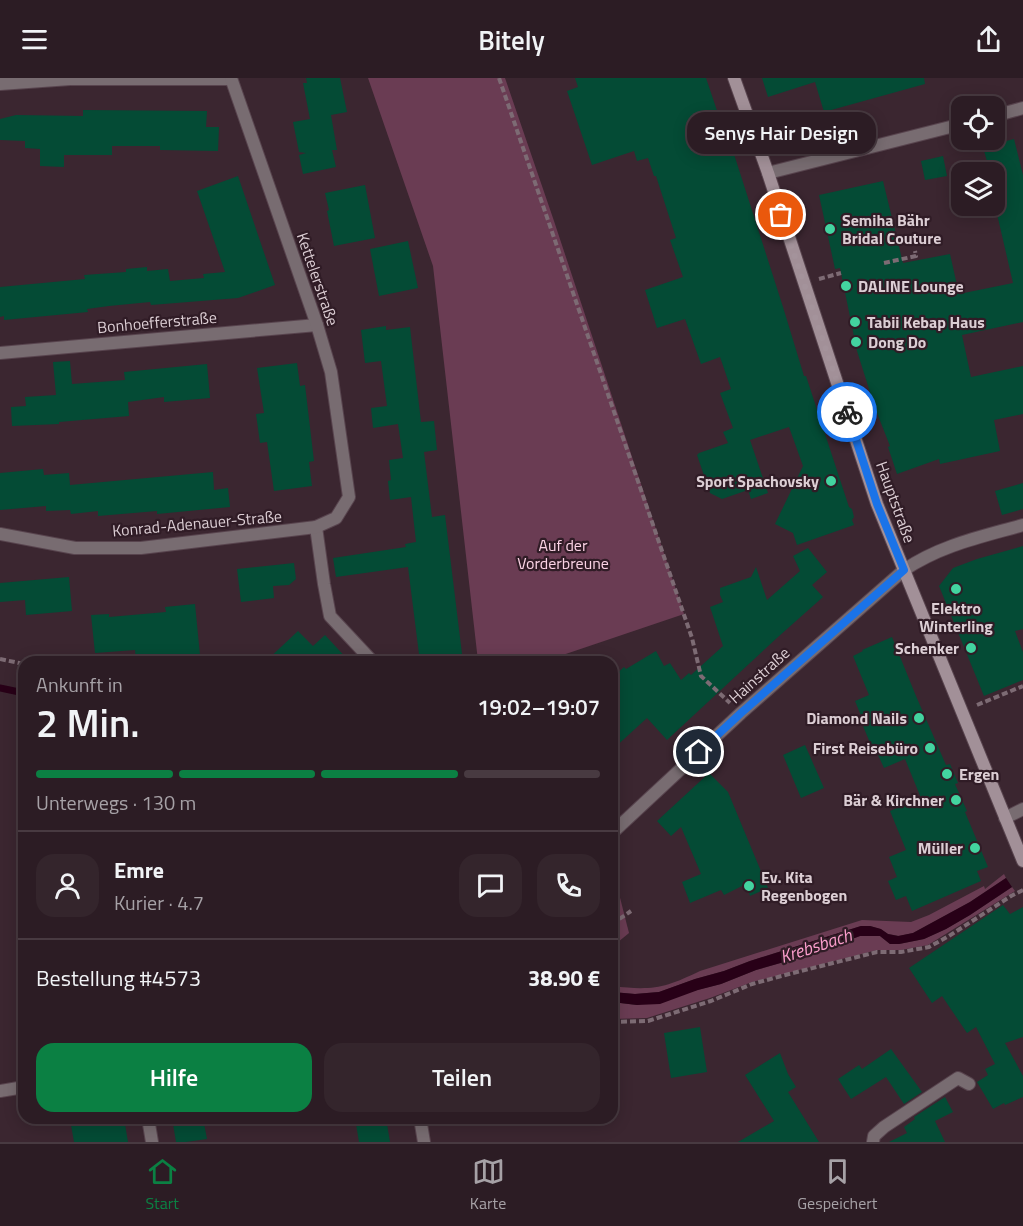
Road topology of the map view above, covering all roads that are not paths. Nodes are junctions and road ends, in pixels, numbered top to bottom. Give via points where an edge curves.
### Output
1 (231, 78) edge
2 (734, 78) edge
3 (0, 84) edge
4 (1023, 108) edge
5 (1005, 113) edge
6 (951, 127) edge
7 (768, 173) junction
8 (317, 325) junction
9 (0, 352) edge
10 (349, 497) joint
11 (1023, 525) edge
12 (316, 528) junction
13 (0, 534) edge
14 (904, 570) junction
15 (368, 656) edge
16 (1023, 809) edge
17 (1005, 818) junction
18 (618, 827) edge
19 (1020, 856) edge
20 (969, 1084) dead end
21 (18, 1088) edge
22 (0, 1091) edge
23 (149, 1124) edge
24 (421, 1124) edge
25 (152, 1142) edge
26 (424, 1142) edge
27 (873, 1142) edge

1 - 3 street via 70,79
1 - 8 street, Kettelerstraße
2 - 7 main road, Hauptstraße
4 - 5 street
6 - 7 street
7 - 14 main road, Hauptstraße via 877,504
8 - 9 street, Bonhoefferstraße
8 - 10 street, Kettelerstraße via 331,372
10 - 12 street, Konrad-Adenauer-Straße via 336,518
11 - 14 street, Hainstraße via 939,550
12 - 13 street, Konrad-Adenauer-Straße via 141,548 75,548
12 - 15 street via 330,616
14 - 17 main road, Hauptstraße
14 - 18 street, Hainstraße
16 - 17 street
17 - 19 main road, Hauptstraße
20 - 27 street via 958,1078 884,1127
21 - 22 street
23 - 25 street
24 - 26 street

